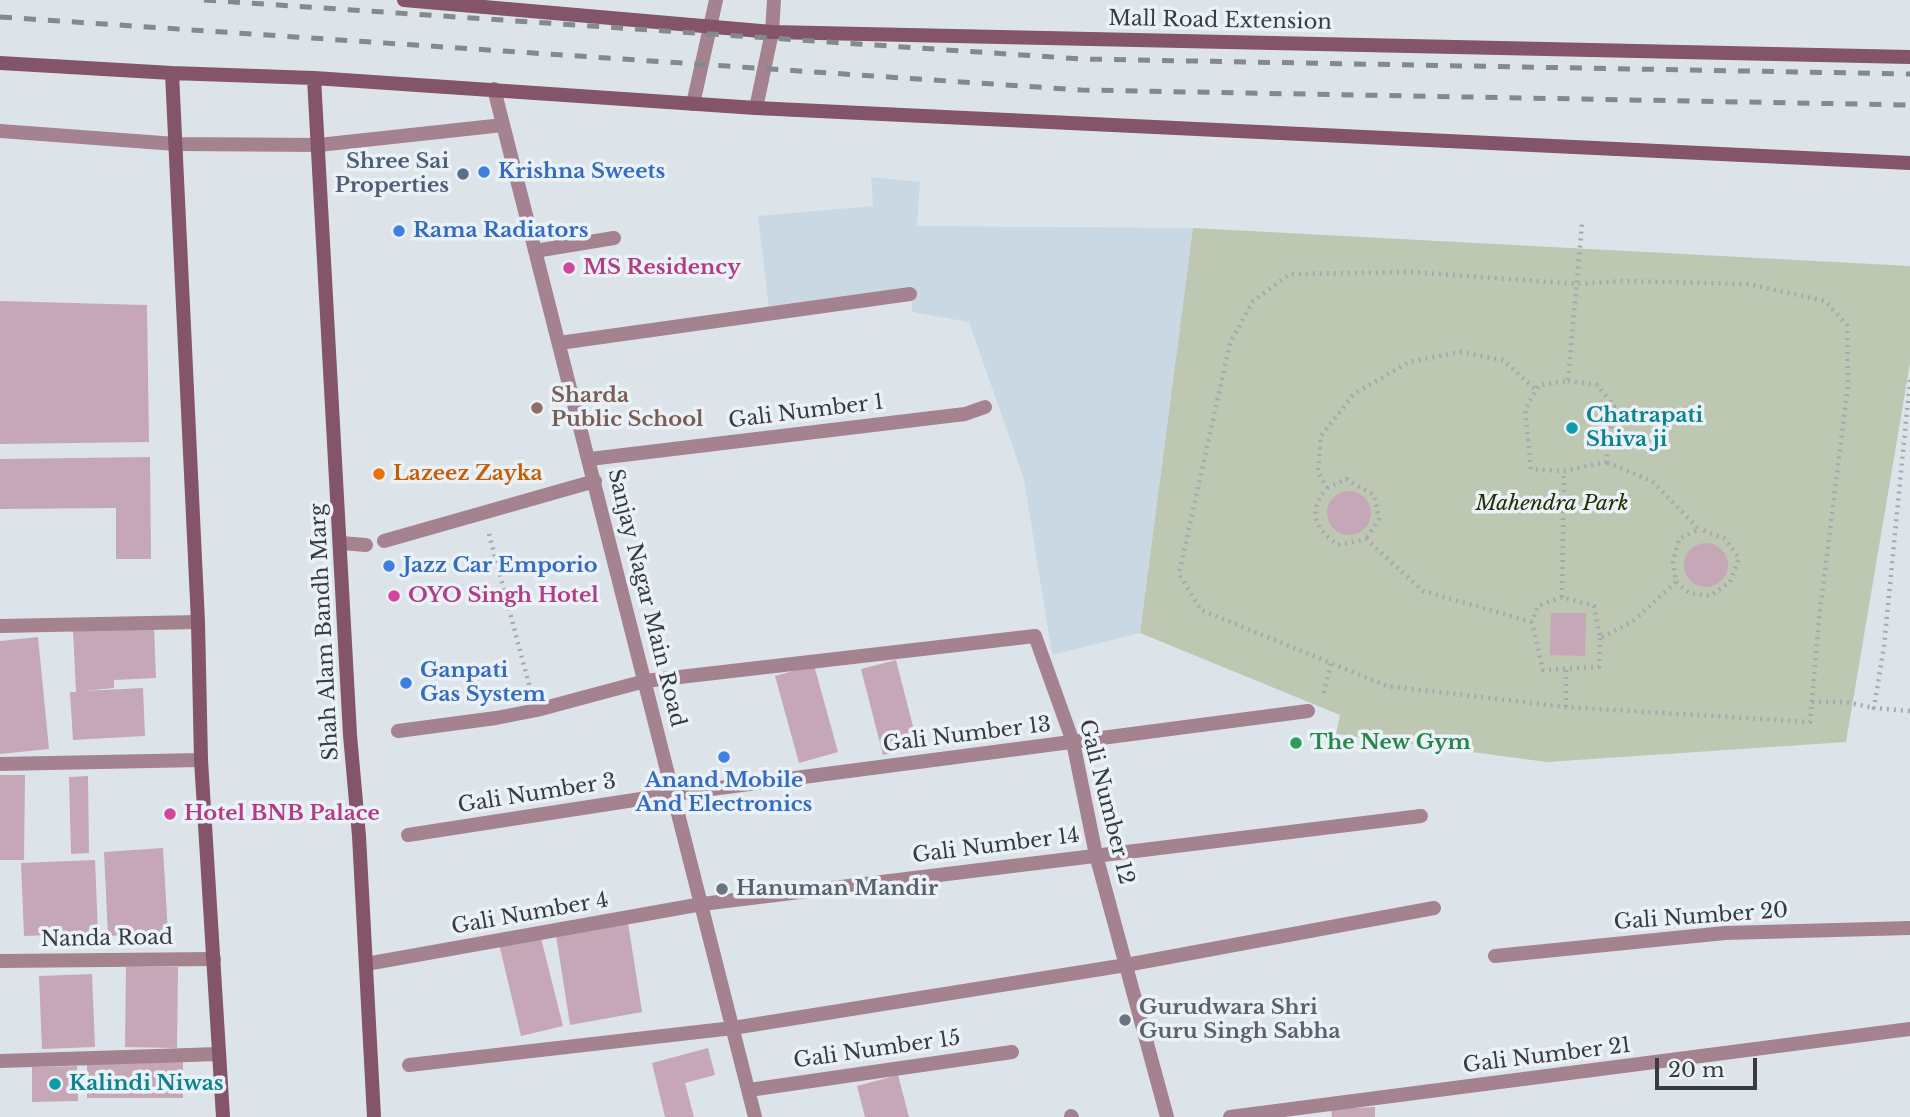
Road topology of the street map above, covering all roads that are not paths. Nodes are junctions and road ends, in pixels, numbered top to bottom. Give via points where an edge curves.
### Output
1 (404, 0) edge
2 (716, 0) edge
3 (774, 0) edge
4 (710, 27) junction
5 (772, 32) junction
6 (1910, 57) edge
7 (0, 63) edge
8 (172, 73) junction
9 (314, 78) junction
10 (494, 89) junction
11 (693, 104) junction
12 (756, 108) junction
13 (503, 125) junction
14 (0, 131) edge
15 (176, 144) junction
16 (318, 145) junction
17 (1910, 163) edge
18 (614, 238) dead end
19 (535, 251) junction
20 (910, 294) dead end
21 (559, 343) junction
22 (985, 407) dead end
23 (590, 459) junction
24 (595, 481) junction
25 (384, 541) dead end
26 (341, 543) junction
27 (366, 545) dead end
28 (198, 622) junction
29 (0, 626) edge
30 (645, 681) junction
31 (1308, 710) dead end
32 (398, 731) dead end
33 (1073, 742) junction
34 (201, 760) junction
35 (0, 764) edge
36 (673, 794) junction
37 (1421, 816) dead end
38 (408, 835) dead end
39 (1096, 855) junction
40 (702, 904) junction
41 (1434, 908) dead end
42 (1910, 928) edge
43 (1495, 956) dead end
44 (214, 959) junction
45 (0, 961) edge
46 (366, 964) junction
47 (1126, 965) junction
48 (733, 1028) junction
49 (1910, 1029) edge
50 (1012, 1052) dead end
51 (219, 1054) junction
52 (0, 1061) edge
53 (410, 1065) dead end
54 (749, 1090) junction
55 (223, 1117) edge
56 (374, 1117) edge
57 (755, 1117) edge
58 (1167, 1117) edge
59 (1230, 1117) edge

1 - 4 main road, Mall Road Extension
2 - 4 street
3 - 5 street
4 - 5 main road, Mall Road Extension
4 - 11 street
5 - 6 main road, Mall Road Extension
5 - 12 street
7 - 8 main road
8 - 9 main road
8 - 15 main road
9 - 10 main road
9 - 16 main road, Shah Alam Bandh Marg
10 - 11 main road
10 - 13 street, Sanjay Nagar Main Road
11 - 12 main road
12 - 17 main road
13 - 16 street
13 - 19 street, Sanjay Nagar Main Road
14 - 15 street
15 - 16 street
15 - 28 main road
16 - 26 main road, Shah Alam Bandh Marg
18 - 19 street
19 - 21 street, Sanjay Nagar Main Road
20 - 21 street
21 - 23 street, Sanjay Nagar Main Road
22 - 23 street, Gali Number 1 via 965,414
23 - 24 street, Sanjay Nagar Main Road
24 - 25 street
24 - 30 street, Sanjay Nagar Main Road
26 - 27 street
26 - 46 main road, Shah Alam Bandh Marg
28 - 29 street
28 - 34 main road
30 - 32 street via 537,710
30 - 33 street, Gali Number 12 via 1035,636
30 - 36 street, Sanjay Nagar Main Road
31 - 33 street, Gali Number 13
33 - 36 street, Gali Number 13
33 - 39 street, Gali Number 12
34 - 35 street
34 - 44 main road
36 - 38 street, Gali Number 3
36 - 40 street, Sanjay Nagar Main Road
37 - 39 street, Gali Number 14
39 - 40 street, Gali Number 14
39 - 47 street, Gali Number 12
40 - 46 street, Gali Number 4
40 - 48 street, Sanjay Nagar Main Road
41 - 47 street
42 - 43 street, Gali Number 20 via 1725,933
44 - 45 street, Nanda Road
44 - 51 main road
46 - 56 main road, Shah Alam Bandh Marg
47 - 48 street
47 - 58 street, Gali Number 12
48 - 53 street
48 - 54 street, Sanjay Nagar Main Road
49 - 59 street, Gali Number 21
50 - 54 street, Gali Number 15
51 - 52 street
51 - 55 main road
54 - 57 street, Sanjay Nagar Main Road

